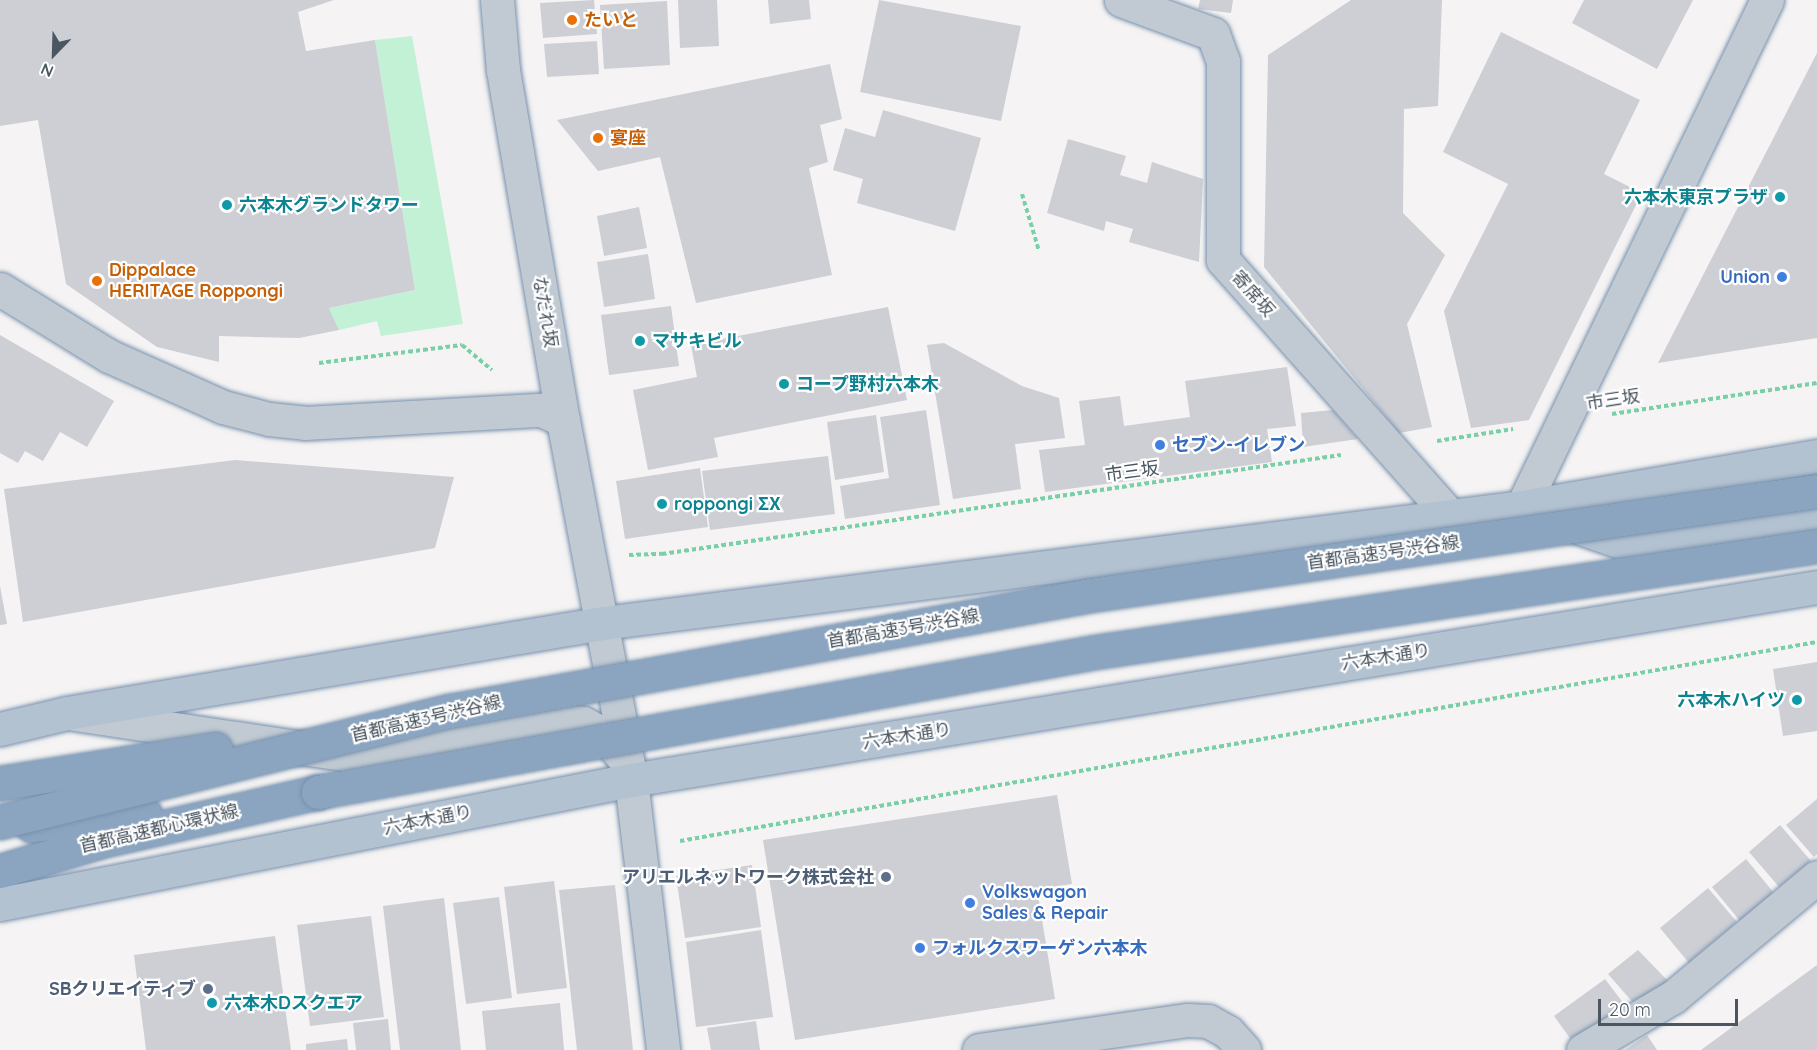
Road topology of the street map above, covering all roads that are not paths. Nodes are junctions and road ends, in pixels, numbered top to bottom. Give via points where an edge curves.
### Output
1 (497, 0) edge
2 (1121, 0) edge
3 (1767, 0) edge
4 (0, 289) edge
5 (563, 420) junction
6 (1817, 456) edge
7 (1817, 491) edge
8 (1522, 507) junction
9 (1451, 517) junction
10 (1817, 518) edge
11 (1817, 546) edge
12 (1817, 587) edge
13 (603, 623) junction
14 (450, 711) junction
15 (67, 713) junction
16 (0, 729) edge
17 (631, 780) junction
18 (0, 783) edge
19 (318, 792) junction
20 (0, 822) edge
21 (0, 827) edge
22 (0, 871) edge
23 (1817, 877) edge
24 (0, 904) edge
25 (663, 1050) edge
26 (979, 1050) edge
27 (1244, 1050) edge
28 (1583, 1050) edge

1 - 5 street, なだれ坂 via 503,70
2 - 9 street, 寄席坂 via 1213,34 1223,61 1223,261
3 - 8 street
4 - 5 street via 109,356 223,406 269,419 305,423 541,410
5 - 13 street, なだれ坂
6 - 8 main road
7 - 14 highway, 首都高速3号渋谷線, bridge via 1091,595
8 - 9 main road
8 - 10 main road via 1638,548
9 - 13 main road
11 - 19 highway, bridge via 1095,652
12 - 17 main road, 六本木通り
13 - 15 main road
13 - 17 street, なだれ坂
14 - 18 highway, bridge
14 - 20 highway, 首都高速3号渋谷線, bridge
15 - 16 main road
15 - 17 street via 356,756 551,720 583,723 603,734 620,752
17 - 24 main road, 六本木通り
17 - 25 street
19 - 21 highway
19 - 22 highway, 首都高速都心環状線 via 101,841
23 - 28 street via 1673,997
26 - 27 street via 1188,1020 1208,1021 1228,1032

